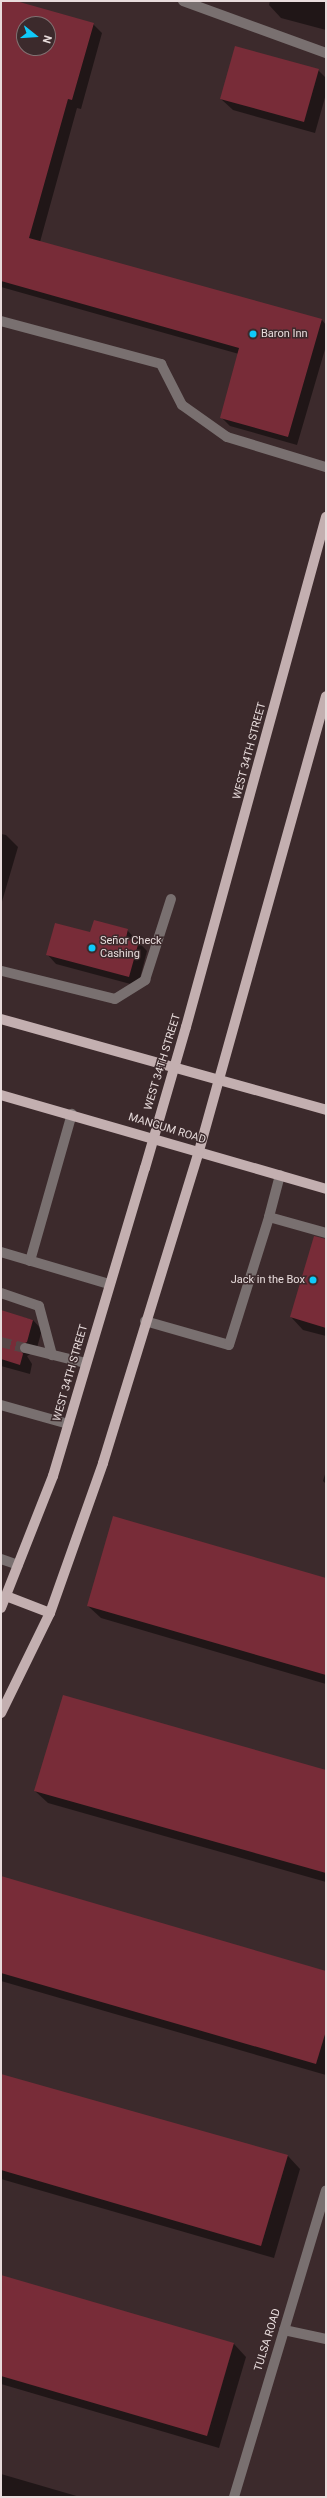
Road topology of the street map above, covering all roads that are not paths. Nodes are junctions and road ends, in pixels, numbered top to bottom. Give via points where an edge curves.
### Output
1 (183, 1) edge
2 (326, 53) edge
3 (1, 320) edge
4 (326, 467) edge
5 (326, 517) edge
6 (326, 696) edge
7 (171, 899) dead end
8 (2, 971) edge
9 (1, 1020) edge
10 (173, 1069) junction
11 (219, 1082) junction
12 (1, 1095) edge
13 (326, 1110) edge
14 (72, 1114) junction
15 (153, 1137) junction
16 (199, 1151) junction
17 (280, 1175) junction
18 (326, 1189) edge
19 (269, 1217) junction
20 (326, 1233) edge
21 (1, 1252) edge
22 (30, 1261) junction
23 (109, 1284) junction
24 (1, 1293) edge
25 (145, 1321) junction
26 (25, 1348) tunnel mouth
27 (52, 1355) junction
28 (86, 1363) junction
29 (1, 1405) edge
30 (68, 1424) junction
31 (1, 1559) edge
32 (18, 1565) junction
33 (6, 1596) junction
34 (1, 1608) edge
35 (50, 1613) junction
36 (1, 1713) edge
37 (326, 2191) edge
38 (284, 2330) junction
39 (326, 2339) edge
40 (234, 2497) edge

1 - 2 street
3 - 4 street via 161,364 182,405 227,437
5 - 10 main road, WEST 34TH STREET
6 - 11 main road
7 - 8 street via 145,980 115,999
9 - 10 main road
10 - 11 main road
10 - 15 main road, WEST 34TH STREET
11 - 13 main road
11 - 16 main road
12 - 14 main road, MANGUM ROAD
14 - 15 main road, MANGUM ROAD
14 - 22 street
15 - 16 main road, MANGUM ROAD
15 - 23 main road, WEST 34TH STREET
16 - 17 main road, MANGUM ROAD
16 - 25 main road
17 - 18 main road, MANGUM ROAD
17 - 19 street
19 - 20 street
19 - 25 street via 229,1345
21 - 22 street
22 - 23 street
23 - 28 main road, WEST 34TH STREET
24 - 27 street via 39,1306
25 - 35 main road via 103,1463
26 - 27 street
27 - 28 street
28 - 30 main road, WEST 34TH STREET
29 - 30 street
30 - 32 main road, WEST 34TH STREET via 53,1476
31 - 32 street
32 - 33 main road, WEST 34TH STREET
33 - 34 main road, WEST 34TH STREET
33 - 35 main road
35 - 36 main road
37 - 38 street, TULSA ROAD
38 - 39 street
38 - 40 street, TULSA ROAD

